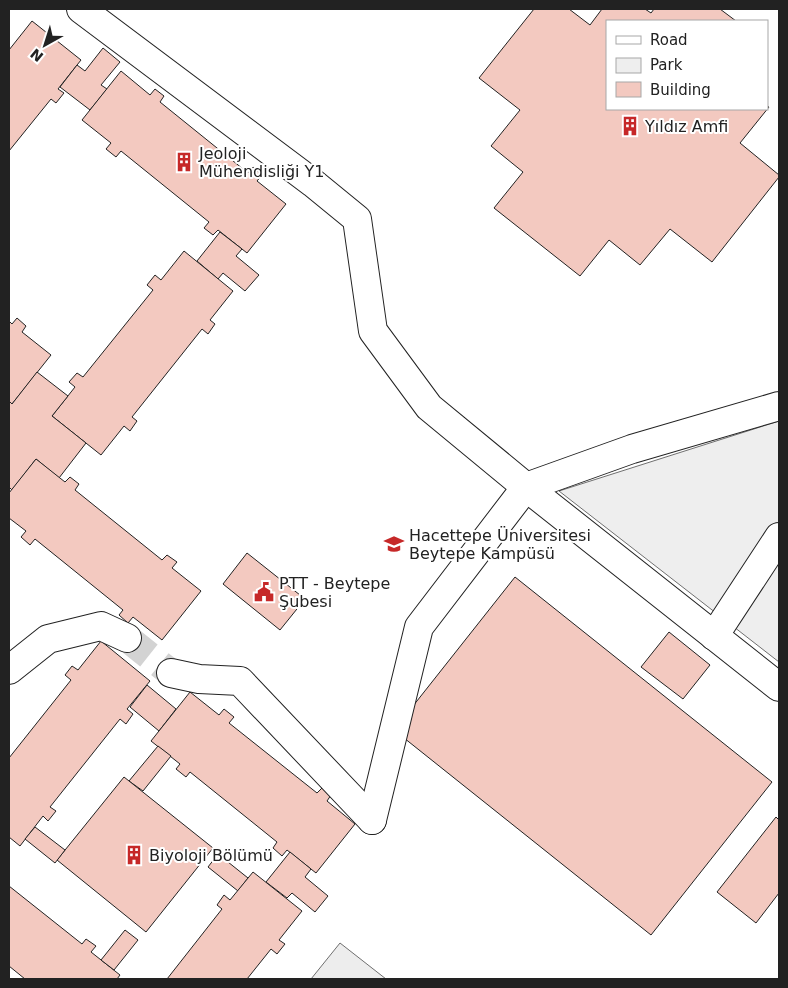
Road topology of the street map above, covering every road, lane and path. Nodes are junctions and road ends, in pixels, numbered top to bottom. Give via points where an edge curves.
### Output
1 (81, 9) edge
2 (779, 406) edge
3 (526, 487) junction
4 (779, 537) edge
5 (714, 636) junction
6 (127, 638) tunnel mouth
7 (9, 670) edge
8 (171, 673) tunnel mouth
9 (779, 686) edge

1 - 3 street via 357,219 373,331 429,407
2 - 3 street via 632,450
3 - 5 street
3 - 8 street via 419,628 372,820 240,680 199,679
4 - 5 street
5 - 9 street
6 - 7 street via 101,626 48,639

